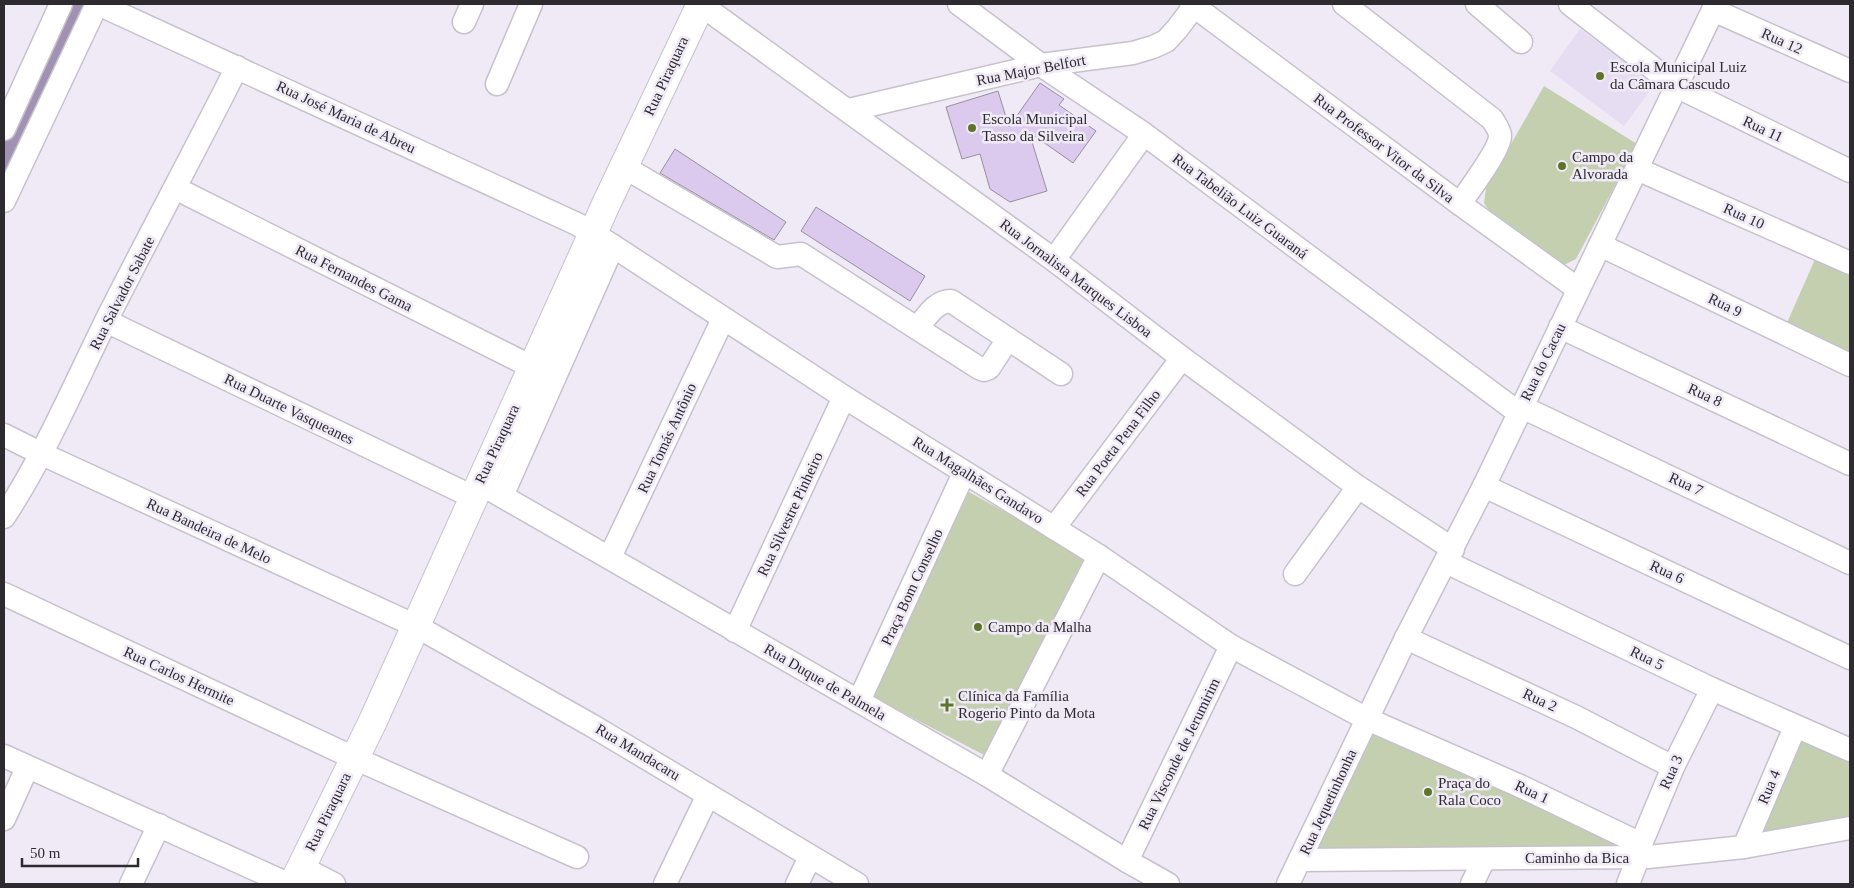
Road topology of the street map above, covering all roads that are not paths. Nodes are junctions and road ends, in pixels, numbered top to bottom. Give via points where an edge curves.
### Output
1 (61, 4) edge
2 (97, 4) edge
3 (531, 4) edge
4 (700, 4) edge
5 (959, 4) edge
6 (1194, 4) edge
7 (1344, 4) edge
8 (1477, 4) edge
9 (1570, 4) edge
10 (1715, 7) edge
11 (1520, 42) dead end
12 (1041, 65) junction
13 (237, 67) junction
14 (1850, 71) edge
15 (497, 84) dead end
16 (1676, 86) junction
17 (849, 110) junction
18 (4, 129) edge
19 (1144, 134) junction
20 (624, 167) junction
21 (1637, 168) junction
22 (1850, 170) edge
23 (175, 188) junction
24 (4, 201) edge
25 (1460, 204) junction
26 (603, 240) junction
27 (1600, 245) junction
28 (1054, 260) junction
29 (1850, 263) edge
30 (1578, 290) junction
31 (723, 319) junction
32 (106, 321) junction
33 (1560, 327) junction
34 (917, 328) junction
35 (1008, 339) junction
36 (1182, 358) junction
37 (1850, 366) edge
38 (532, 367) junction
39 (1061, 374) dead end
40 (844, 396) junction
41 (1520, 410) junction
42 (4, 434) edge
43 (42, 454) junction
44 (1850, 464) edge
45 (964, 473) junction
46 (1484, 486) junction
47 (1358, 487) junction
48 (476, 490) junction
49 (502, 496) junction
50 (4, 517) edge
51 (1054, 528) junction
52 (1449, 555) junction
53 (1099, 556) junction
54 (610, 557) junction
55 (1850, 562) edge
56 (1295, 574) dead end
57 (4, 594) edge
58 (416, 626) junction
59 (736, 631) junction
60 (1406, 638) junction
61 (1232, 646) junction
62 (1850, 658) edge
63 (1712, 689) junction
64 (859, 701) junction
65 (1367, 719) junction
66 (1795, 727) junction
67 (1850, 750) edge
68 (4, 756) edge
69 (354, 758) junction
70 (1673, 767) junction
71 (27, 768) junction
72 (987, 775) junction
73 (708, 794) junction
74 (4, 819) edge
75 (159, 825) junction
76 (1850, 828) edge
77 (1744, 847) junction
78 (1639, 851) junction
79 (577, 857) dead end
80 (810, 857) junction
81 (1484, 859) junction
82 (1300, 860) junction
83 (1127, 861) junction
84 (294, 879) edge
85 (131, 884) edge
86 (334, 884) edge
87 (665, 884) edge
88 (797, 884) edge
89 (857, 884) edge
90 (1168, 884) edge
91 (1288, 884) edge
92 (1472, 884) edge
93 (1628, 884) edge

1 - 18 street
2 - 13 street, Rua José Maria de Abreu
2 - 24 street
3 - 15 street
4 - 17 street, Rua Jornalista Marques Lisboa
4 - 20 main road, Rua Piraquara
5 - 12 street, Rua Tabelião Luiz Guaraná
6 - 12 street, Rua Major Belfort via 1166,41 1153,48
6 - 25 street, Rua Professor Vitor da Silva
7 - 25 street via 1497,126 1500,134 1497,147
8 - 11 street
9 - 16 street, Rua 11
10 - 14 street, Rua 12
10 - 16 street, Rua do Cacau
12 - 17 street, Rua Major Belfort
12 - 19 street, Rua Tabelião Luiz Guaraná
13 - 23 street, Rua Salvador Sabate
13 - 26 street, Rua José Maria de Abreu via 556,214
16 - 21 street, Rua do Cacau
16 - 22 street, Rua 11
17 - 28 street, Rua Jornalista Marques Lisboa
19 - 28 street
19 - 41 street, Rua Tabelião Luiz Guaraná
20 - 26 main road, Rua Piraquara
20 - 34 street via 777,257 801,254
21 - 27 street, Rua do Cacau
21 - 29 street, Rua 10
23 - 32 street, Rua Salvador Sabate
23 - 38 street, Rua Fernandes Gama
25 - 30 street, Rua Professor Vitor da Silva
26 - 31 street, Rua Magalhães Gandavo
26 - 38 main road, Rua Piraquara
26 - 49 street
27 - 30 street, Rua do Cacau
27 - 37 street, Rua 9
28 - 36 street, Rua Jornalista Marques Lisboa
30 - 33 street, Rua do Cacau
31 - 40 street, Rua Magalhães Gandavo
31 - 54 street, Rua Tomás Antônio
32 - 43 street, Rua Salvador Sabate
32 - 48 street, Rua Duarte Vasqueanes
33 - 41 street, Rua do Cacau
33 - 44 street, Rua 8
34 - 35 street via 937,305 951,302
34 - 35 street via 984,370 989,368
35 - 39 street
36 - 47 street, Rua Jornalista Marques Lisboa
36 - 51 street, Rua Poeta Pena Filho
38 - 48 main road, Rua Piraquara
40 - 45 street, Rua Magalhães Gandavo
40 - 59 street, Rua Silvestre Pinheiro
41 - 46 street, Rua do Cacau
41 - 55 street, Rua 7
42 - 43 street, Rua Bandeira de Melo
43 - 50 street, Rua Salvador Sabate
43 - 58 street, Rua Bandeira de Melo
45 - 51 street, Rua Magalhães Gandavo
45 - 64 street, Praça Bom Conselho
46 - 52 street, Rua do Cacau
46 - 62 street, Rua 6
47 - 52 street, Rua Jornalista Marques Lisboa
47 - 56 street
48 - 49 street, Rua Duque de Palmela
48 - 58 main road, Rua Piraquara
49 - 54 street, Rua Duque de Palmela
51 - 53 street, Rua Magalhães Gandavo
52 - 60 street, Rua do Cacau
52 - 63 street, Rua 5
53 - 61 street, Rua Magalhães Gandavo
53 - 72 street
54 - 59 street, Rua Duque de Palmela
57 - 69 street, Rua Carlos Hermite
58 - 69 main road, Rua Piraquara
58 - 73 street, Rua Mandacaru
59 - 64 street, Rua Duque de Palmela
60 - 65 street, Rua do Cacau
60 - 70 street, Rua 2 via 1576,717
61 - 65 street, Rua Magalhães Gandavo
61 - 83 street, Rua Visconde de Jerumirim
63 - 66 street, Rua 5
63 - 70 street, Rua 3
64 - 72 street, Rua Duque de Palmela
65 - 78 street, Rua 1 via 1520,786
65 - 82 street, Rua Jequetinhonha
66 - 67 street, Rua 5
66 - 77 street, Rua 4
68 - 71 street
69 - 79 street, Rua Carlos Hermite
69 - 84 main road, Rua Piraquara
70 - 78 street, Rua 3
71 - 74 street
71 - 75 street
72 - 83 street, Rua Duque de Palmela
73 - 80 street, Rua Mandacaru
73 - 87 street
75 - 84 street
75 - 85 street
76 - 77 street, Caminho da Bica
77 - 78 street, Caminho da Bica
78 - 81 street, Caminho da Bica
78 - 93 street
80 - 88 street
80 - 89 street, Rua Mandacaru
81 - 82 street, Caminho da Bica
81 - 92 street
82 - 91 street, Rua Jequetinhonha
83 - 90 street, Rua Duque de Palmela
84 - 86 street

